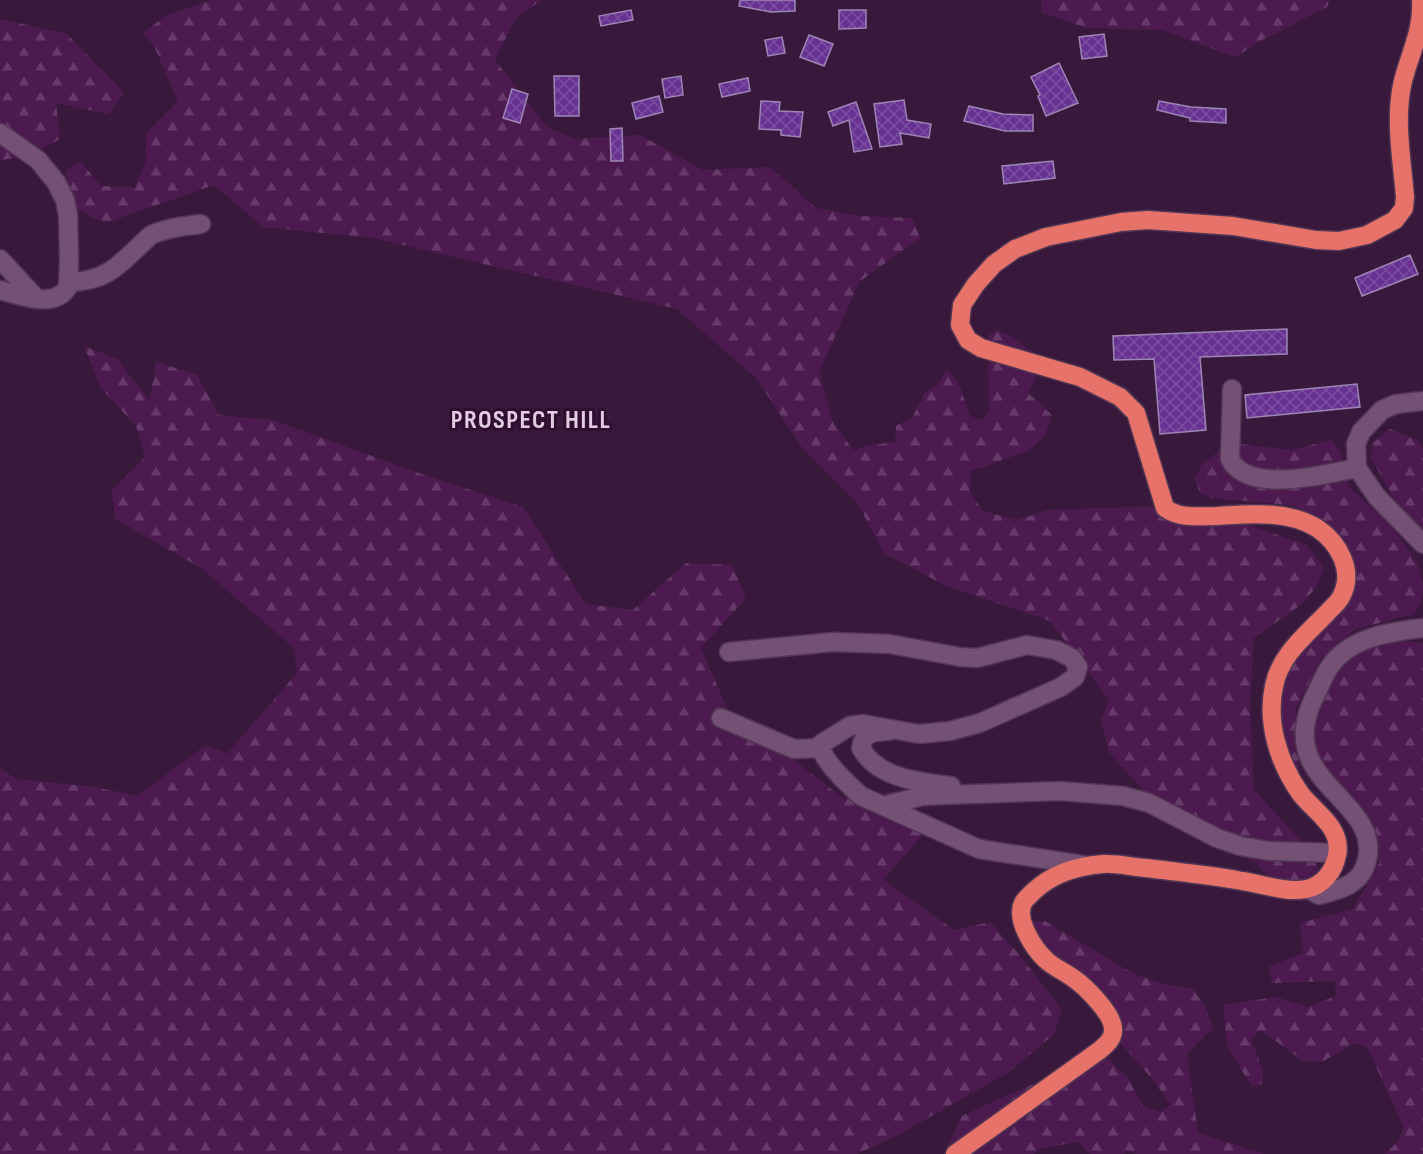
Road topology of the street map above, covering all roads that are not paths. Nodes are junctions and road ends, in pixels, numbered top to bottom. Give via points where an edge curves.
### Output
1 (1421, 0) edge
2 (0, 133) edge
3 (201, 224) dead end
4 (0, 259) edge
5 (69, 282) junction
6 (0, 290) edge
7 (36, 298) junction
8 (1232, 389) dead end
9 (1423, 400) edge
10 (1357, 468) junction
11 (1423, 544) edge
12 (1423, 628) edge
13 (729, 652) dead end
14 (721, 718) dead end
15 (900, 731) junction
16 (820, 748) junction
17 (998, 793) junction
18 (883, 806) junction
19 (1338, 853) junction
20 (1090, 867) junction
21 (1309, 889) junction
22 (955, 1154) edge

1 - 19 highway via 1419,34 1403,82 1400,114 1405,197 1404,208 1395,220 1367,235 1339,241 1233,226 1148,220 1046,237 1015,249 994,264 962,305 960,325 968,340 981,348 1080,377 1120,397 1136,414 1165,508 1175,515 1294,517 1315,527 1340,550 1347,582 1341,598 1290,651 1277,671 1272,726 1282,763 1302,795 1325,818
2 - 5 street via 38,160 65,200
3 - 5 street via 157,232 112,271 94,280
4 - 7 street
5 - 7 street via 60,296
6 - 7 street
8 - 10 street via 1230,459 1235,468 1272,480 1288,480
9 - 10 street via 1382,410 1361,432 1356,444
10 - 11 street via 1377,497
12 - 21 street via 1387,633 1340,654 1327,670 1307,712 1304,728 1309,758 1326,786 1356,816 1369,842 1361,875 1345,888 1319,895
13 - 15 street via 833,642 890,644 977,658 1027,645 1056,650 1072,658 1078,668 1075,677 1061,687 980,723 950,731
14 - 16 street via 794,749
15 - 16 street via 863,724 850,726
15 - 17 street via 872,732 864,738 861,748 867,759 907,779
16 - 18 street via 861,796
17 - 18 street via 922,796
17 - 19 street via 1060,791 1123,796 1149,803 1240,846
18 - 20 street via 979,849
19 - 21 highway via 1324,881
20 - 21 highway via 1105,864
20 - 22 highway via 1062,872 1035,890 1023,903 1020,916 1027,934 1047,961 1076,980 1107,1013 1113,1027 1110,1041

